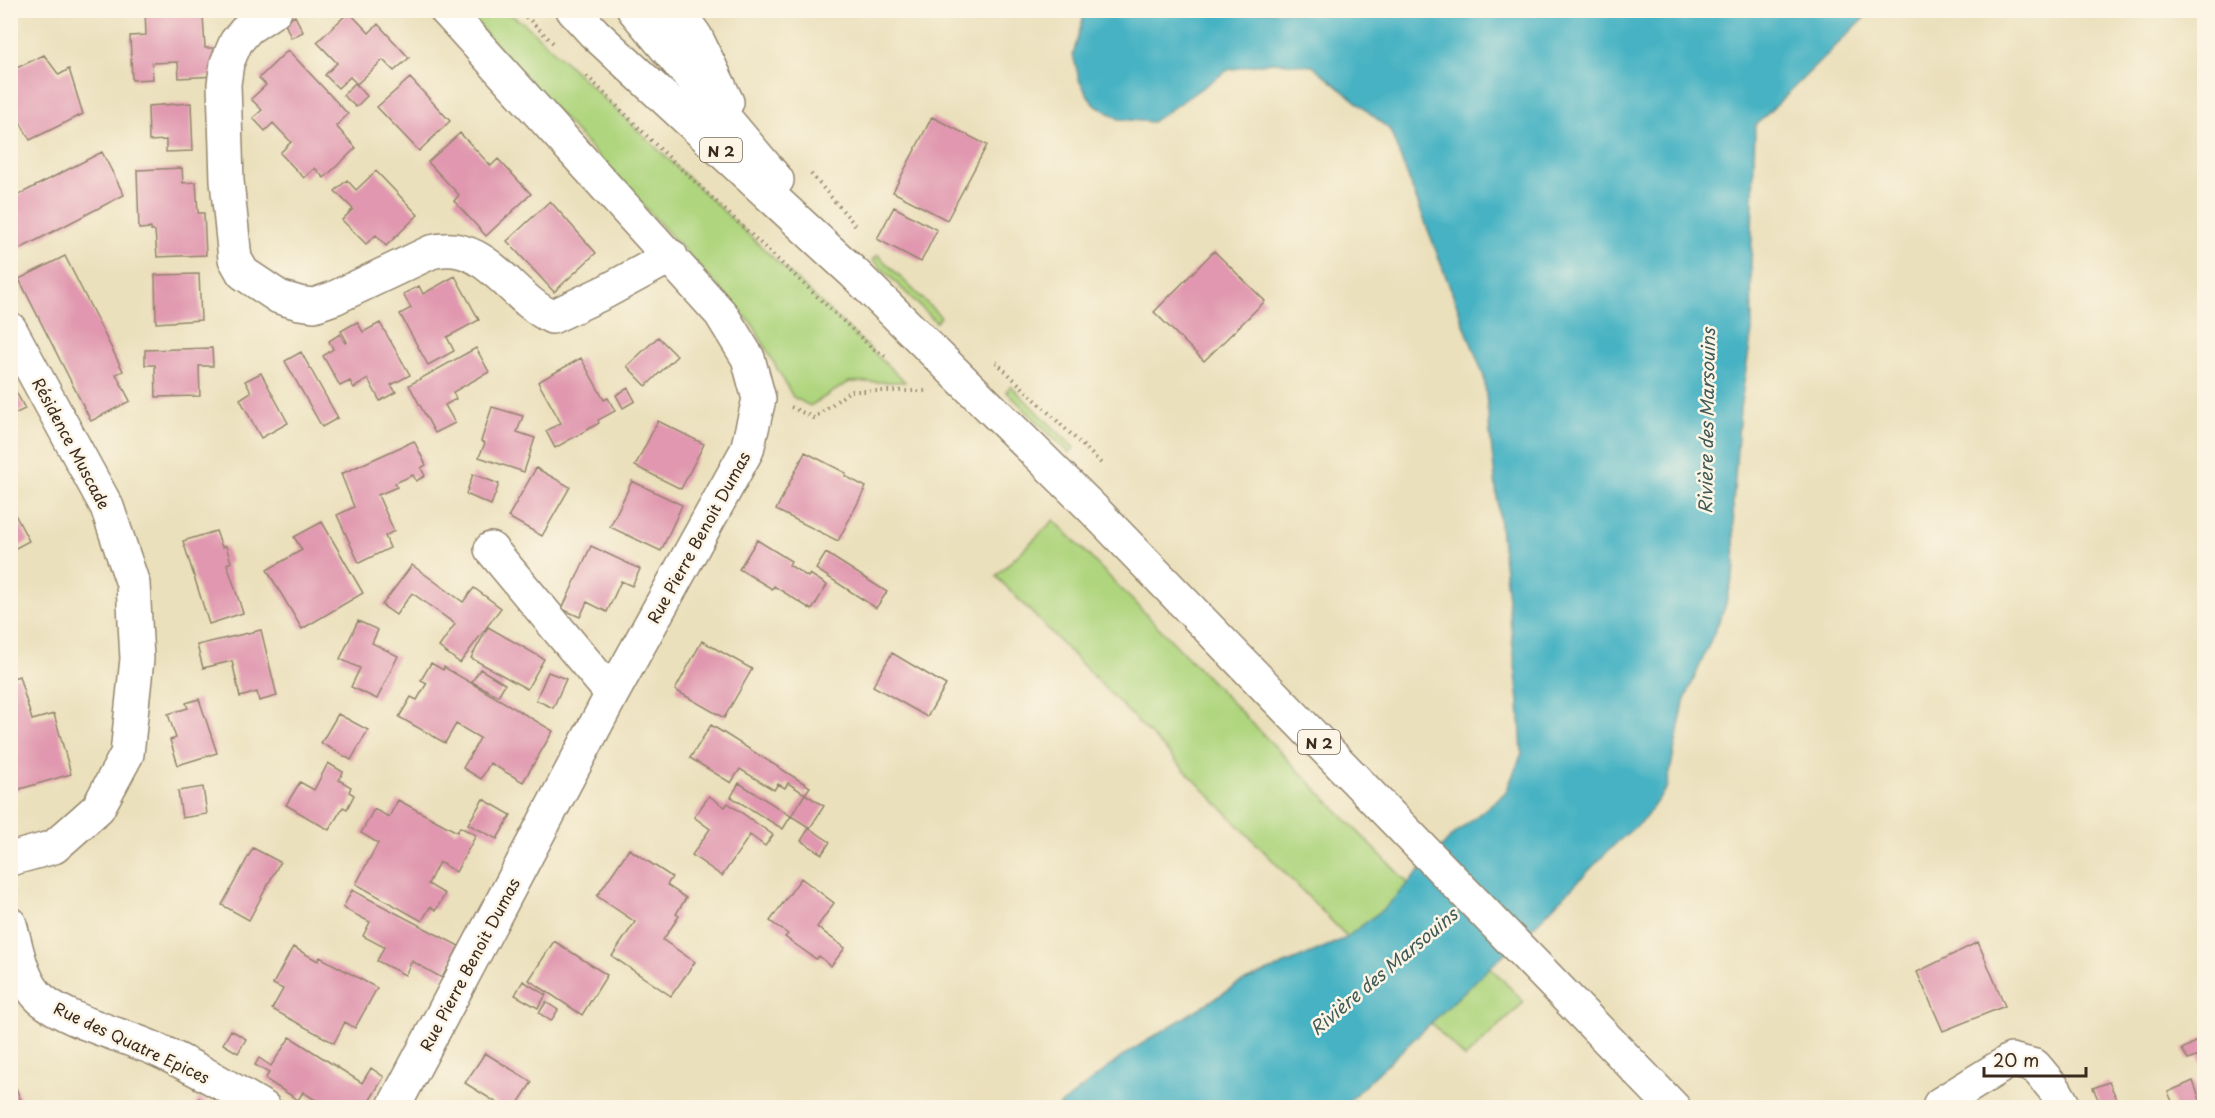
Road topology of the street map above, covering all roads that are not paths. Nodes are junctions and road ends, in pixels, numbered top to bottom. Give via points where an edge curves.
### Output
1 (275, 10) edge
2 (446, 10) edge
3 (563, 10) edge
4 (634, 10) edge
5 (677, 10) edge
6 (583, 22) edge
7 (746, 141) junction
8 (671, 256) junction
9 (848, 268) junction
10 (10, 329) edge
11 (491, 549) dead end
12 (612, 694) junction
13 (10, 859) edge
14 (10, 924) edge
15 (1940, 1104) dead end
16 (264, 1107) edge
17 (393, 1107) edge
18 (1674, 1107) edge
19 (2065, 1107) edge

1 - 8 street via 248,28 236,42 224,84 227,181 235,259 243,273 256,283 279,297 314,305 442,249 473,255 539,311 552,317
2 - 8 street, Rue Pierre Benoit Dumas
3 - 6 street
4 - 7 street, N 2
5 - 7 street via 696,37
6 - 9 street, N 2
7 - 9 street, N 2
8 - 12 street, Rue Pierre Benoit Dumas via 721,314 748,358 759,399 747,450
9 - 18 street, N 2 via 1092,508
10 - 13 street, Résidence Muscade via 107,507 133,584 137,659 127,754 98,807 54,847
11 - 12 street
12 - 17 street, Rue Pierre Benoit Dumas
14 - 16 street, Rue des Quatre Epices via 25,978 41,999 63,1013 154,1048
15 - 19 street via 2011,1060 2035,1066

